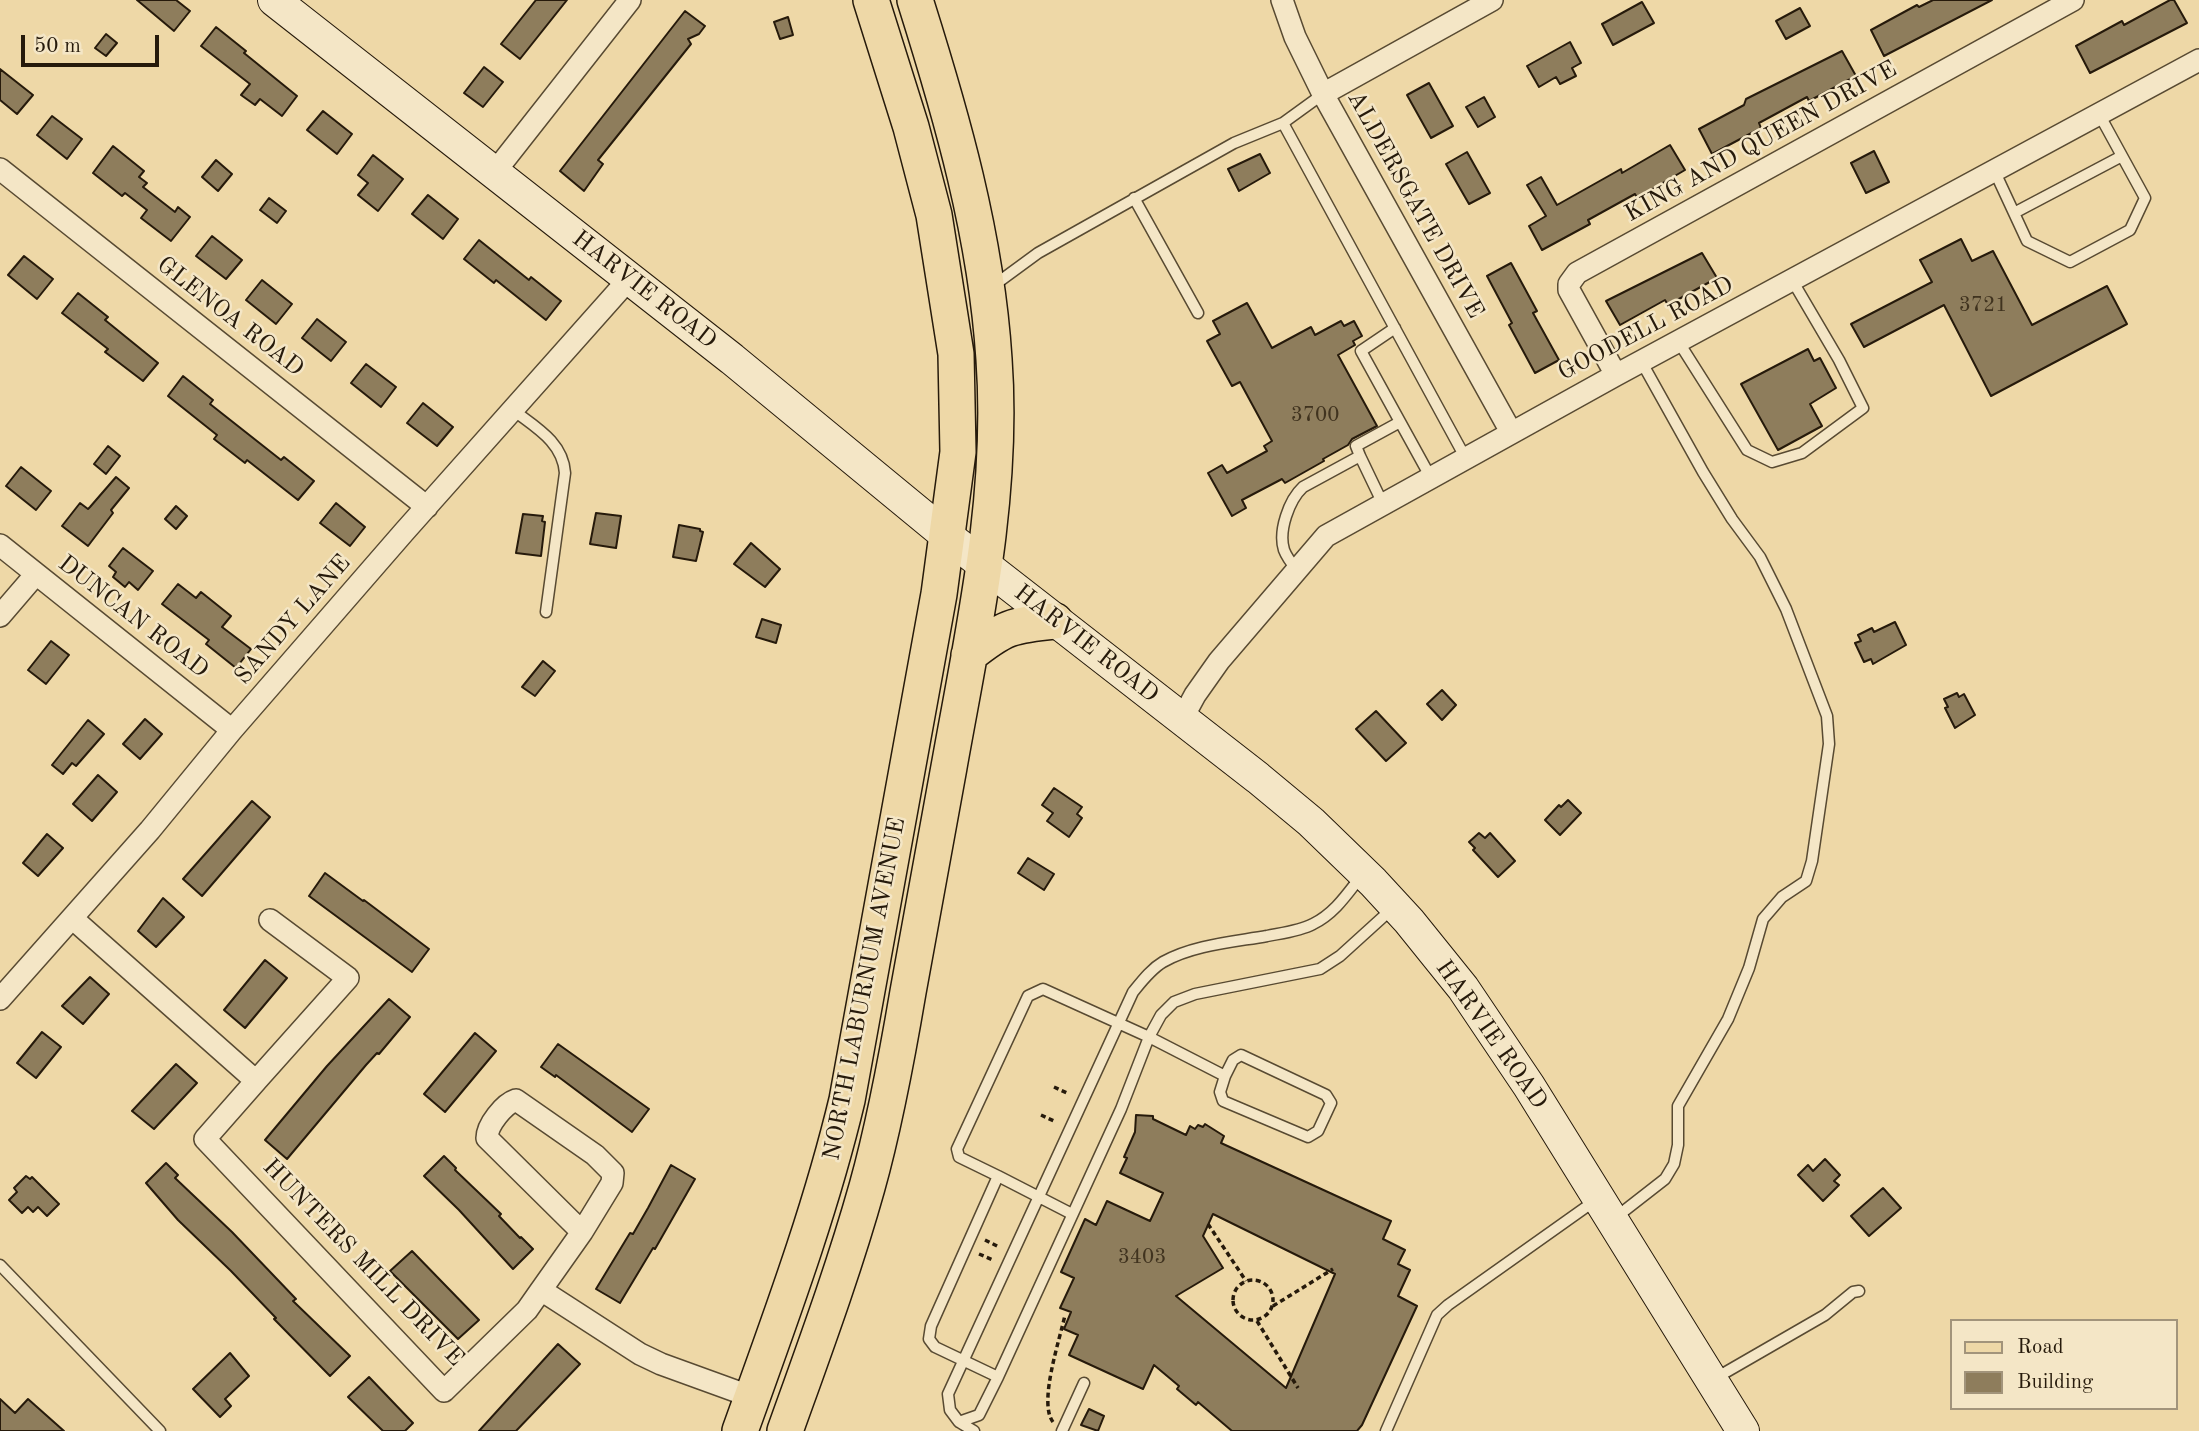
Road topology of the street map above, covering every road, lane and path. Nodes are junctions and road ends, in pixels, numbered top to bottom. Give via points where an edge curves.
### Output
1 (274, 0) edge
2 (630, 0) edge
3 (871, 0) edge
4 (915, 0) edge
5 (1282, 0) edge
6 (1492, 0) edge
7 (2073, 0) edge
8 (2199, 60) edge
9 (1324, 94) junction
10 (2099, 114) junction
11 (1283, 123) junction
12 (2122, 156) junction
13 (0, 169) edge
14 (1994, 170) junction
15 (494, 173) junction
16 (1134, 198) junction
17 (2014, 213) junction
18 (629, 279) junction
19 (1792, 280) junction
20 (988, 290) junction
21 (1198, 313) dead end
22 (1395, 328) junction
23 (1678, 341) junction
24 (1641, 361) junction
25 (1616, 375) junction
26 (513, 410) junction
27 (1400, 422) junction
28 (1511, 432) junction
29 (1360, 456) junction
30 (1465, 457) junction
31 (1431, 478) junction
32 (1383, 504) junction
33 (427, 507) junction
34 (947, 536) junction
35 (0, 545) edge
36 (984, 564) junction
37 (1297, 570) junction
38 (36, 574) junction
39 (546, 612) dead end
40 (0, 616) edge
41 (1055, 621) junction
42 (970, 655) junction
43 (1182, 719) junction
44 (233, 730) junction
45 (1364, 873) junction
46 (1395, 906) junction
47 (72, 918) junction
48 (270, 920) dead end
49 (0, 999) edge
50 (1117, 1022) junction
51 (1149, 1037) junction
52 (1225, 1076) junction
53 (256, 1081) junction
54 (1054, 1087) dead end
55 (1069, 1094) dead end
56 (1041, 1115) dead end
57 (1056, 1122) dead end
58 (998, 1176) junction
59 (1038, 1196) junction
60 (1606, 1209) junction
61 (1072, 1214) junction
62 (1208, 1224) dead end
63 (582, 1232) junction
64 (984, 1239) dead end
65 (999, 1247) dead end
66 (977, 1253) dead end
67 (993, 1260) dead end
68 (1333, 1269) dead end
69 (2, 1272) edge
70 (1246, 1281) junction
71 (541, 1290) junction
72 (1859, 1291) dead end
73 (1273, 1306) junction
74 (1065, 1315) dead end
75 (1257, 1321) junction
76 (964, 1360) junction
77 (998, 1377) junction
78 (1712, 1380) junction
79 (1084, 1383) dead end
80 (1298, 1388) dead end
81 (752, 1397) junction
82 (959, 1422) junction
83 (160, 1431) edge
84 (740, 1431) edge
85 (785, 1431) edge
86 (974, 1431) edge
87 (1062, 1431) edge
88 (1386, 1431) edge
89 (1743, 1431) edge

1 - 15 street, HARVIE ROAD
2 - 15 street
3 - 34 main road, NORTH LABURNUM AVENUE via 934,215 956,354 958,452
4 - 20 main road, NORTH LABURNUM AVENUE via 971,195
5 - 9 street, ALDERSGATE DRIVE
6 - 9 street
7 - 25 street, KING AND QUEEN DRIVE via 1577,273 1569,290
8 - 10 street, GOODELL ROAD
9 - 11 lane
9 - 28 street, ALDERSGATE DRIVE
10 - 12 lane
10 - 14 street, GOODELL ROAD
11 - 16 lane via 1234,143
11 - 22 lane
12 - 17 lane
12 - 17 lane via 2145,198 2130,230 2070,262 2027,240
13 - 33 street, GLENOA ROAD
14 - 17 lane
14 - 19 street, GOODELL ROAD
15 - 18 street, HARVIE ROAD
16 - 20 lane via 1038,253
16 - 21 lane
18 - 26 street, SANDY LANE
18 - 34 street, HARVIE ROAD
19 - 23 street, GOODELL ROAD
19 - 23 lane via 1863,408 1802,453 1772,462 1747,450
20 - 36 main road, NORTH LABURNUM AVENUE via 996,429
22 - 27 lane via 1361,351
22 - 30 lane
23 - 24 street, GOODELL ROAD
24 - 25 street, GOODELL ROAD
24 - 60 lane via 1710,484 1760,557 1786,609 1827,716 1829,744 1806,881 1782,897 1763,919 1728,1019 1678,1106 1674,1164 1657,1186
25 - 28 street, GOODELL ROAD
26 - 33 street, SANDY LANE
26 - 39 lane via 552,441 564,462
27 - 29 lane via 1356,446
27 - 31 lane
28 - 30 street, GOODELL ROAD
29 - 32 lane
29 - 37 lane via 1297,492 1282,540
30 - 31 street, GOODELL ROAD
31 - 32 street, GOODELL ROAD
32 - 37 street, GOODELL ROAD via 1326,536
33 - 44 street, SANDY LANE
34 - 36 street, HARVIE ROAD
34 - 81 main road, NORTH LABURNUM AVENUE via 847,1100 833,1159
35 - 38 street, DUNCAN ROAD
36 - 41 street, HARVIE ROAD
36 - 42 main road, NORTH LABURNUM AVENUE
37 - 43 street, GOODELL ROAD via 1219,661
38 - 40 street
38 - 44 street, DUNCAN ROAD
41 - 42 main road via 1005,629
41 - 43 street, HARVIE ROAD
42 - 85 main road, NORTH LABURNUM AVENUE via 868,1184
43 - 45 street, HARVIE ROAD via 1311,822
44 - 47 street, SANDY LANE
45 - 46 street, HARVIE ROAD
45 - 50 lane via 1332,912 1311,925 1162,962 1133,992
46 - 51 lane via 1320,969 1174,1002
46 - 60 street, HARVIE ROAD via 1463,988
47 - 49 street, SANDY LANE
47 - 53 street
48 - 53 street via 348,978
50 - 51 lane
50 - 58 lane via 1044,989 1028,996 957,1149 958,1157
50 - 59 lane
51 - 52 lane
51 - 61 lane
52 - 52 lane via 1241,1055 1326,1095 1331,1103 1318,1131 1308,1137 1223,1101 1220,1092
53 - 71 street, HUNTERS MILL DRIVE via 205,1139 444,1391 527,1310
54 - 55 path
56 - 57 path
58 - 59 lane
58 - 76 lane via 931,1326 929,1339 935,1347
59 - 61 lane
59 - 76 lane
60 - 78 street, HARVIE ROAD
60 - 88 lane via 1437,1315
61 - 77 lane
62 - 70 path
63 - 63 street via 487,1138 511,1101 521,1102 613,1173 612,1184
63 - 71 street
64 - 65 path
66 - 67 path
68 - 73 path
69 - 83 lane
70 - 73 path via 1265,1284 1273,1295
70 - 75 path via 1233,1296 1234,1309 1244,1319
71 - 81 street via 640,1354
72 - 78 lane
73 - 75 path
74 - 87 path via 1047,1396 1050,1418
75 - 80 path
76 - 77 lane
76 - 82 lane via 948,1394 950,1410
77 - 82 lane via 979,1415
78 - 89 street, HARVIE ROAD
79 - 87 lane
81 - 84 main road, NORTH LABURNUM AVENUE
82 - 86 lane

